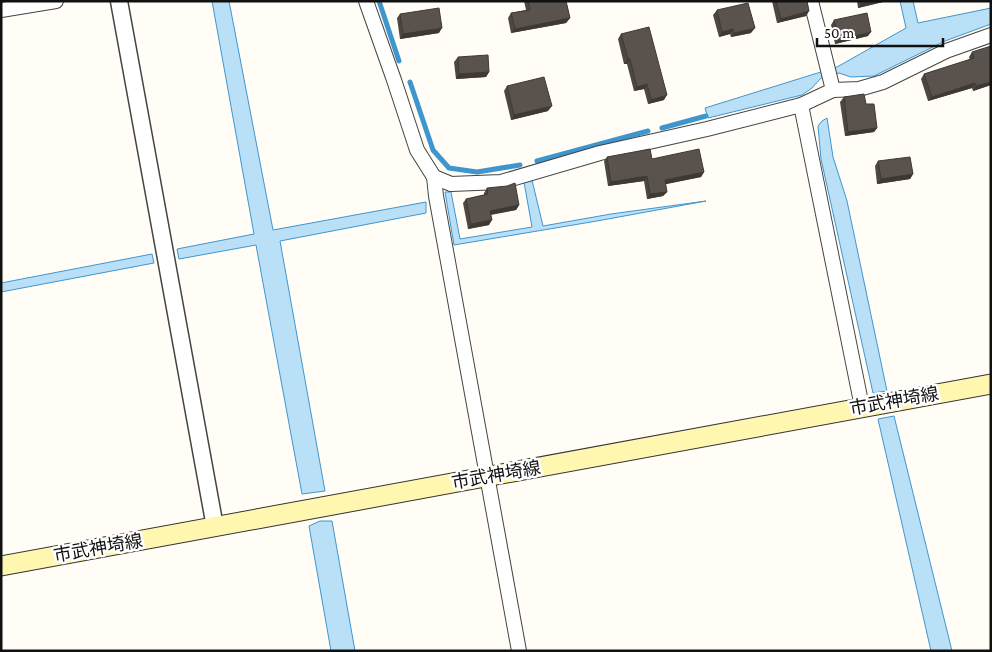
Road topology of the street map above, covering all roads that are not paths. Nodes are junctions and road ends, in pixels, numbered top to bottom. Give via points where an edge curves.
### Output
1 (56, 1) edge
2 (119, 1) edge
3 (366, 1) edge
4 (811, 1) edge
5 (1, 10) edge
6 (991, 35) edge
7 (831, 78) junction
8 (801, 105) junction
9 (434, 177) junction
10 (991, 384) edge
11 (862, 407) junction
12 (486, 477) junction
13 (215, 527) junction
14 (1, 566) edge
15 (519, 651) edge

1 - 5 street
2 - 13 street
3 - 9 street via 417,150
4 - 7 street
6 - 7 street via 946,51 883,82 859,89
7 - 8 street
8 - 9 street via 600,153 501,182 451,184
8 - 11 street
9 - 12 street
10 - 11 main road, 市武神埼線
11 - 12 main road, 市武神埼線
12 - 13 main road, 市武神埼線
12 - 15 street
13 - 14 main road, 市武神埼線

